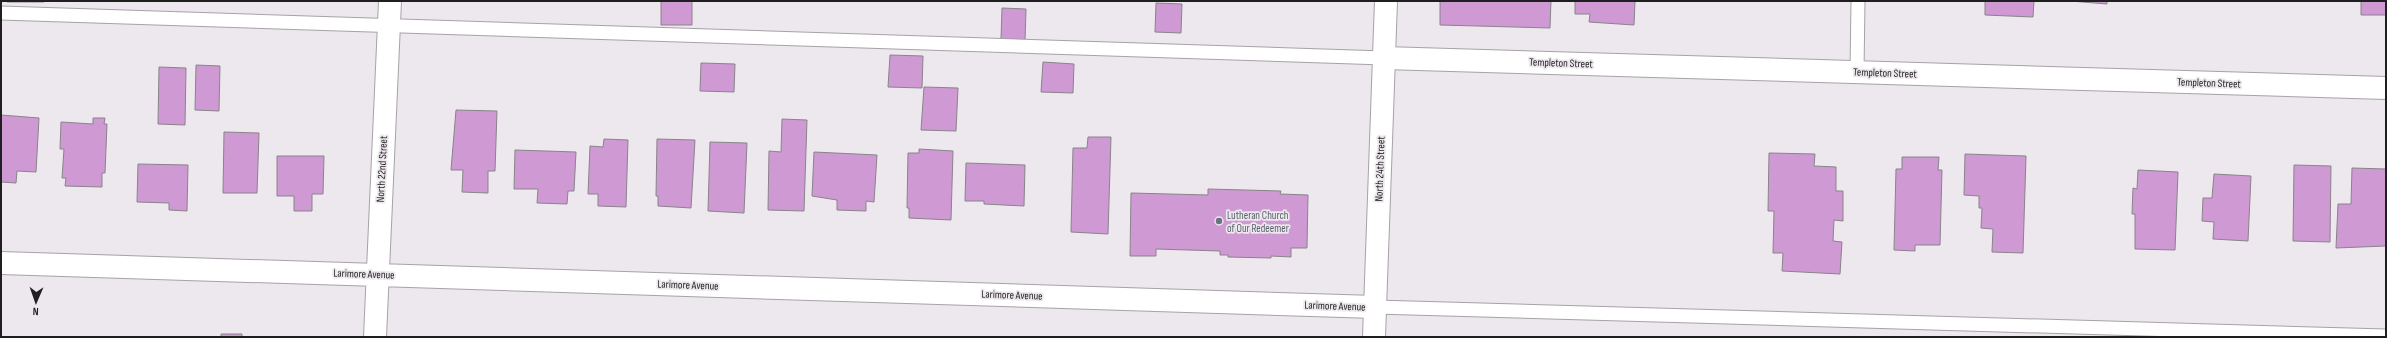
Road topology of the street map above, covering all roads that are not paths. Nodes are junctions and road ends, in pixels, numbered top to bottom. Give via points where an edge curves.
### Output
1 (390, 1) edge
2 (1386, 1) edge
3 (1858, 1) edge
4 (1, 13) edge
5 (389, 26) junction
6 (1384, 58) junction
7 (1857, 72) junction
8 (2386, 88) edge
9 (1, 264) edge
10 (377, 275) junction
11 (1374, 307) junction
12 (2386, 336) edge
13 (375, 337) edge
14 (1374, 337) edge

1 - 5 street, North 22nd Street
2 - 6 street, North 24th Street
3 - 7 lane
4 - 5 lane
5 - 6 lane
5 - 10 street, North 22nd Street
6 - 7 street, Templeton Street
6 - 11 street, North 24th Street
7 - 8 street, Templeton Street
9 - 10 street, Larimore Avenue
10 - 11 street, Larimore Avenue
10 - 13 street, North 22nd Street
11 - 12 lane
11 - 14 street, North 24th Street

